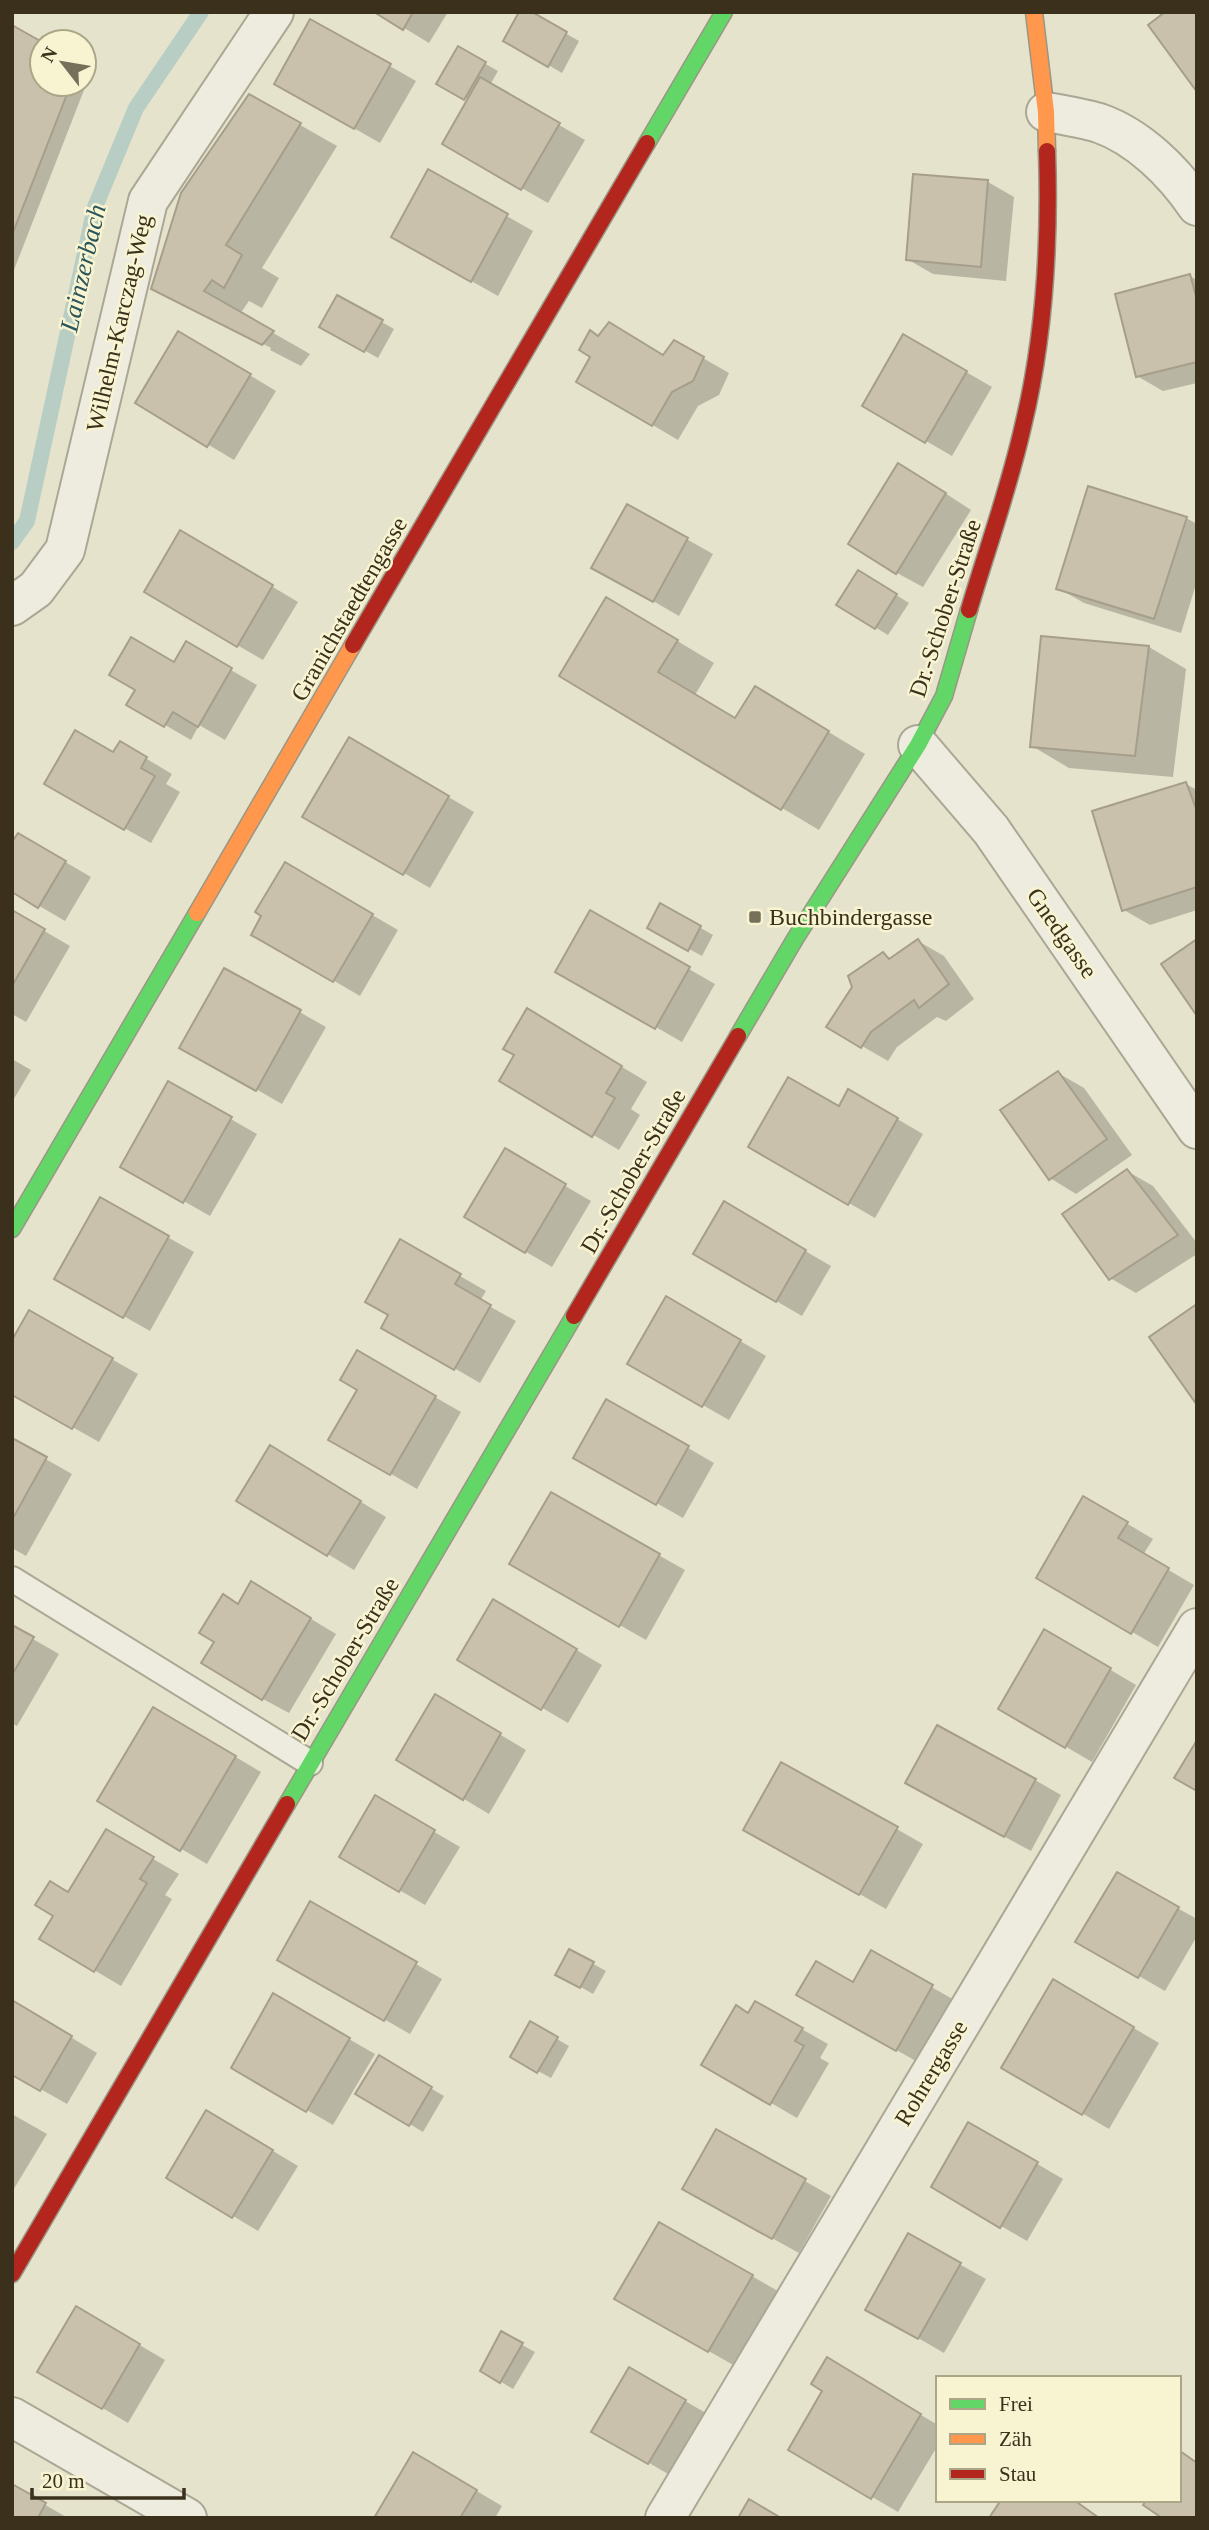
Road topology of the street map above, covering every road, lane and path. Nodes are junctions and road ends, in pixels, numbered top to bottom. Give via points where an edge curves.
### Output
1 (274, 12) edge
2 (724, 12) edge
3 (1034, 12) edge
4 (1046, 112) junction
5 (1197, 206) edge
6 (12, 606) edge
7 (918, 745) junction
8 (1197, 1129) edge
9 (12, 1229) edge
10 (12, 1579) edge
11 (1197, 1628) edge
12 (310, 1763) junction
13 (12, 2274) edge
14 (12, 2417) edge
15 (187, 2518) edge
16 (664, 2518) edge

1 - 6 street, Wilhelm-Karczag-Weg via 148,201 65,550 36,589
2 - 9 street, Granichstaedtengasse
3 - 4 street, Dr.-Schober-Straße
4 - 5 street via 1100,124 1140,145
4 - 7 street, Dr.-Schober-Straße via 1049,216 1042,321 1024,424 944,696
7 - 8 street, Gnedgasse via 991,830
7 - 12 street, Dr.-Schober-Straße via 795,939
10 - 12 lane
11 - 16 street, Rohrergasse
12 - 13 street, Dr.-Schober-Straße
14 - 15 street

